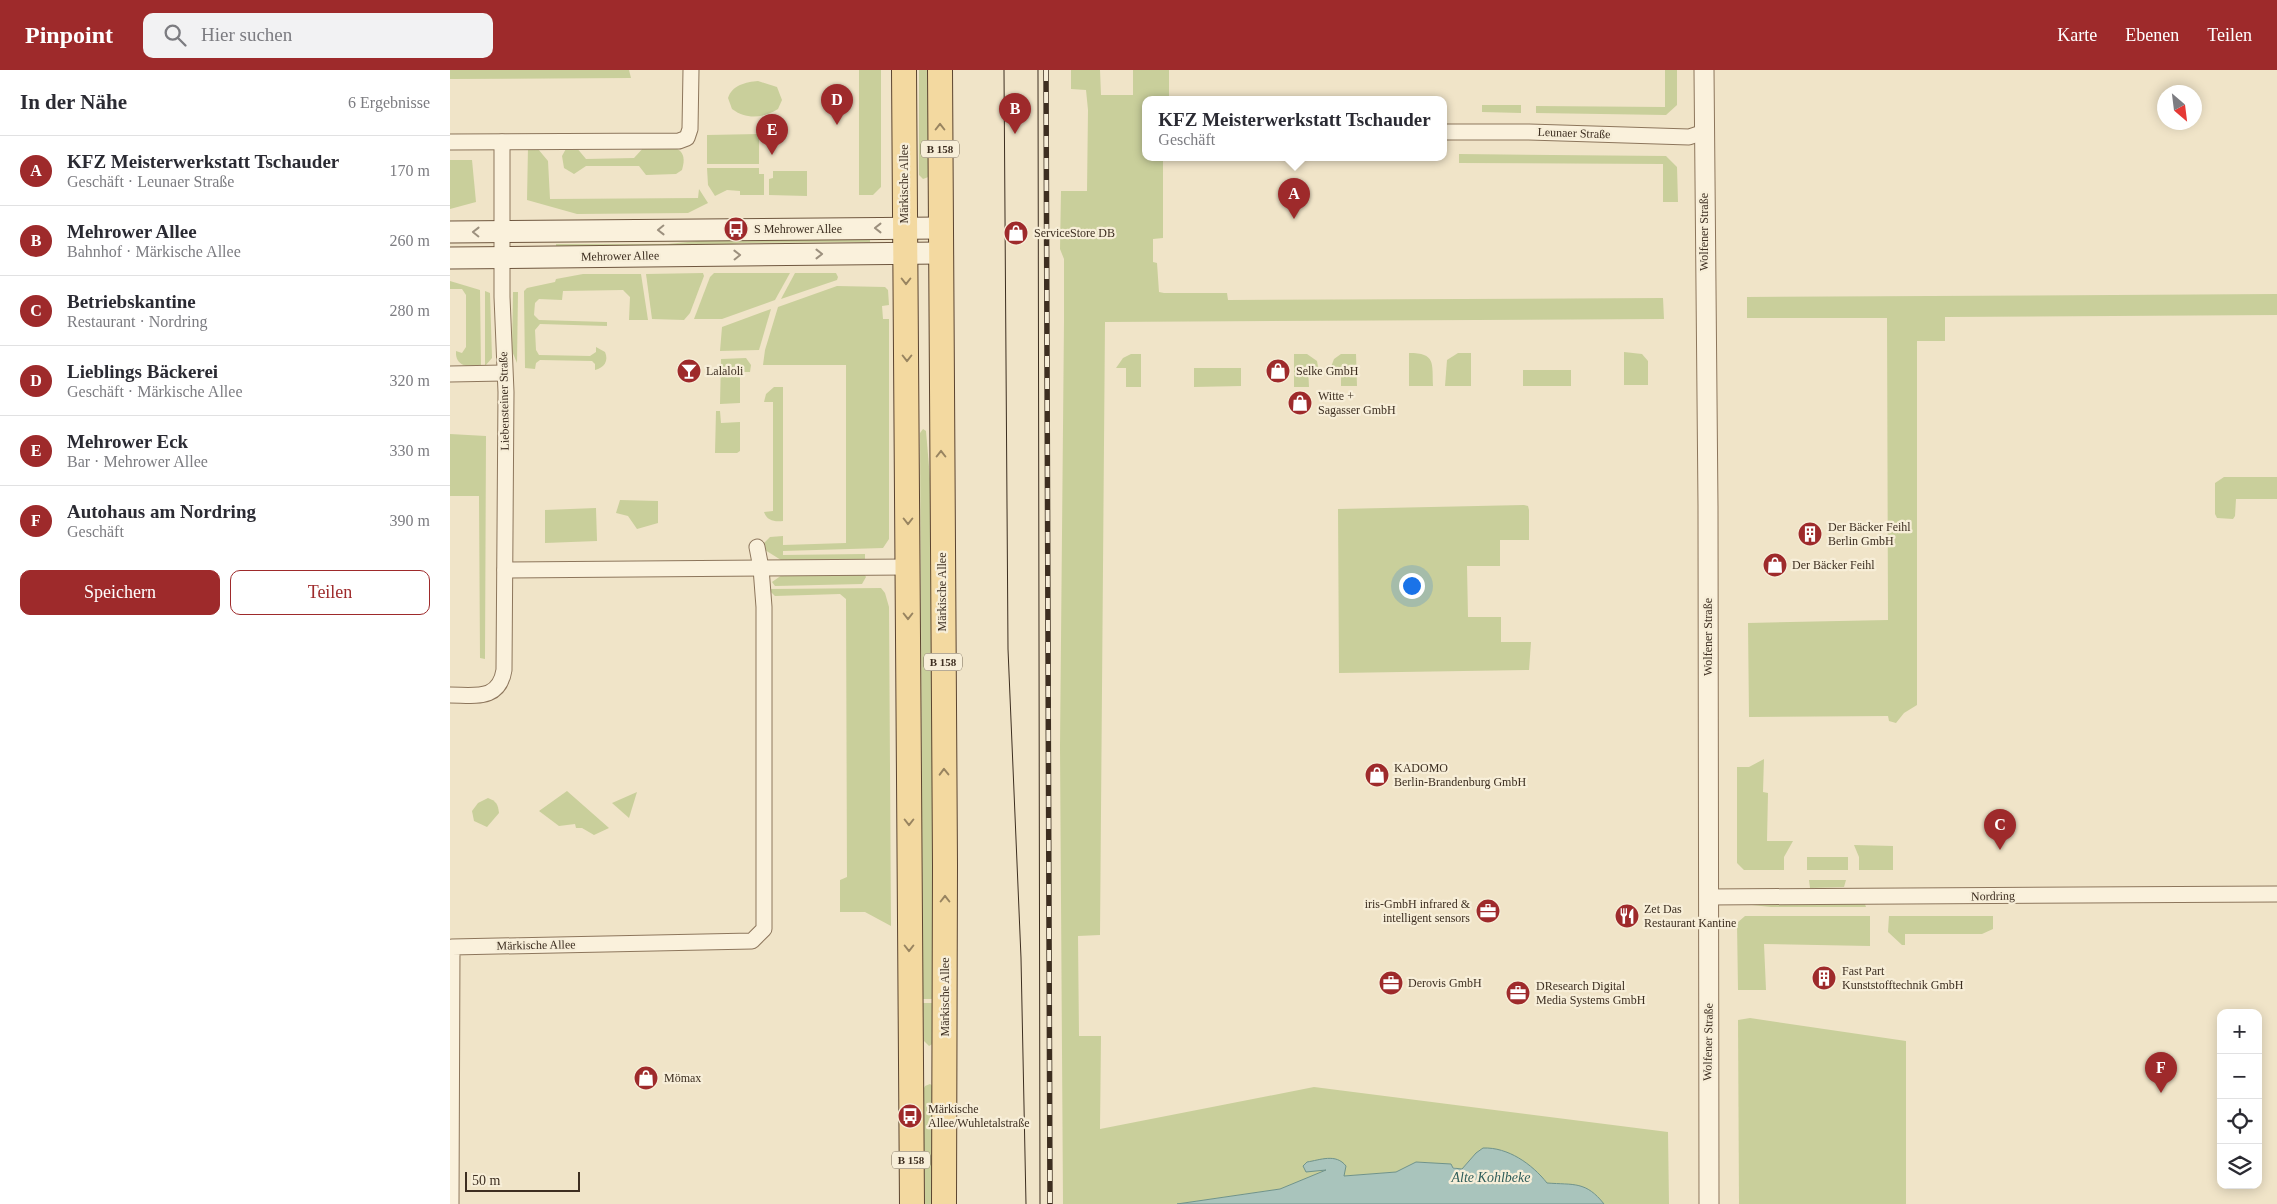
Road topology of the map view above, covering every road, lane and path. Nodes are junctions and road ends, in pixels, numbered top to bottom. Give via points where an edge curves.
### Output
1 (691, 70) edge
2 (904, 70) edge
3 (940, 70) edge
4 (1704, 70) edge
5 (1447, 132) edge
6 (1704, 132) junction
7 (450, 142) edge
8 (502, 142) junction
9 (904, 183) junction
10 (940, 183) junction
11 (905, 228) junction
12 (940, 228) junction
13 (450, 232) edge
14 (502, 232) junction
15 (906, 253) junction
16 (941, 253) junction
17 (450, 258) edge
18 (502, 258) junction
19 (504, 373) junction
20 (450, 374) edge
21 (757, 547) dead end
22 (908, 567) junction
23 (761, 568) junction
24 (505, 570) junction
25 (450, 695) edge
26 (2277, 894) edge
27 (1708, 897) junction
28 (945, 1074) junction
29 (451, 1204) edge
30 (912, 1204) edge
31 (944, 1204) edge
32 (957, 1204) edge
33 (1709, 1204) edge

1 - 8 street via 687,138 679,141
2 - 9 main road, Märkische Allee / B 158
10 -> 3 main road, Märkische Allee / B 158
4 - 6 street, Wolfener Straße
5 - 6 street, Leunaer Straße via 1689,137
6 - 27 street, Wolfener Straße
7 - 8 street
8 - 14 street
9 - 10 main road
9 - 11 main road, Märkische Allee / B 158
10 - 12 main road, Märkische Allee / B 158
11 - 12 main road, Mehrower Allee
11 -> 14 main road, Mehrower Allee
11 - 15 main road, Märkische Allee / B 158
12 - 16 main road, Märkische Allee / B 158
14 -> 13 main road, Mehrower Allee
14 - 18 street, Liebensteiner Straße
15 - 16 main road, Mehrower Allee
18 -> 15 main road, Mehrower Allee
15 -> 22 main road, Märkische Allee / B 158
28 -> 16 main road, Märkische Allee / B 158
17 - 18 main road, Mehrower Allee
18 - 19 street, Liebensteiner Straße
19 - 20 street
19 - 24 street, Liebensteiner Straße
21 - 23 street, Märkische Allee
22 - 23 street
22 -> 30 main road, Märkische Allee / B 158
23 - 24 street
23 - 29 street, Märkische Allee via 764,607 764,929 752,941 452,946
24 - 25 street, Liebensteiner Straße via 504,670 500,686 482,694
26 - 27 street, Nordring
27 - 33 street, Wolfener Straße
28 - 31 main road, Märkische Allee / B 158
28 - 32 main road

